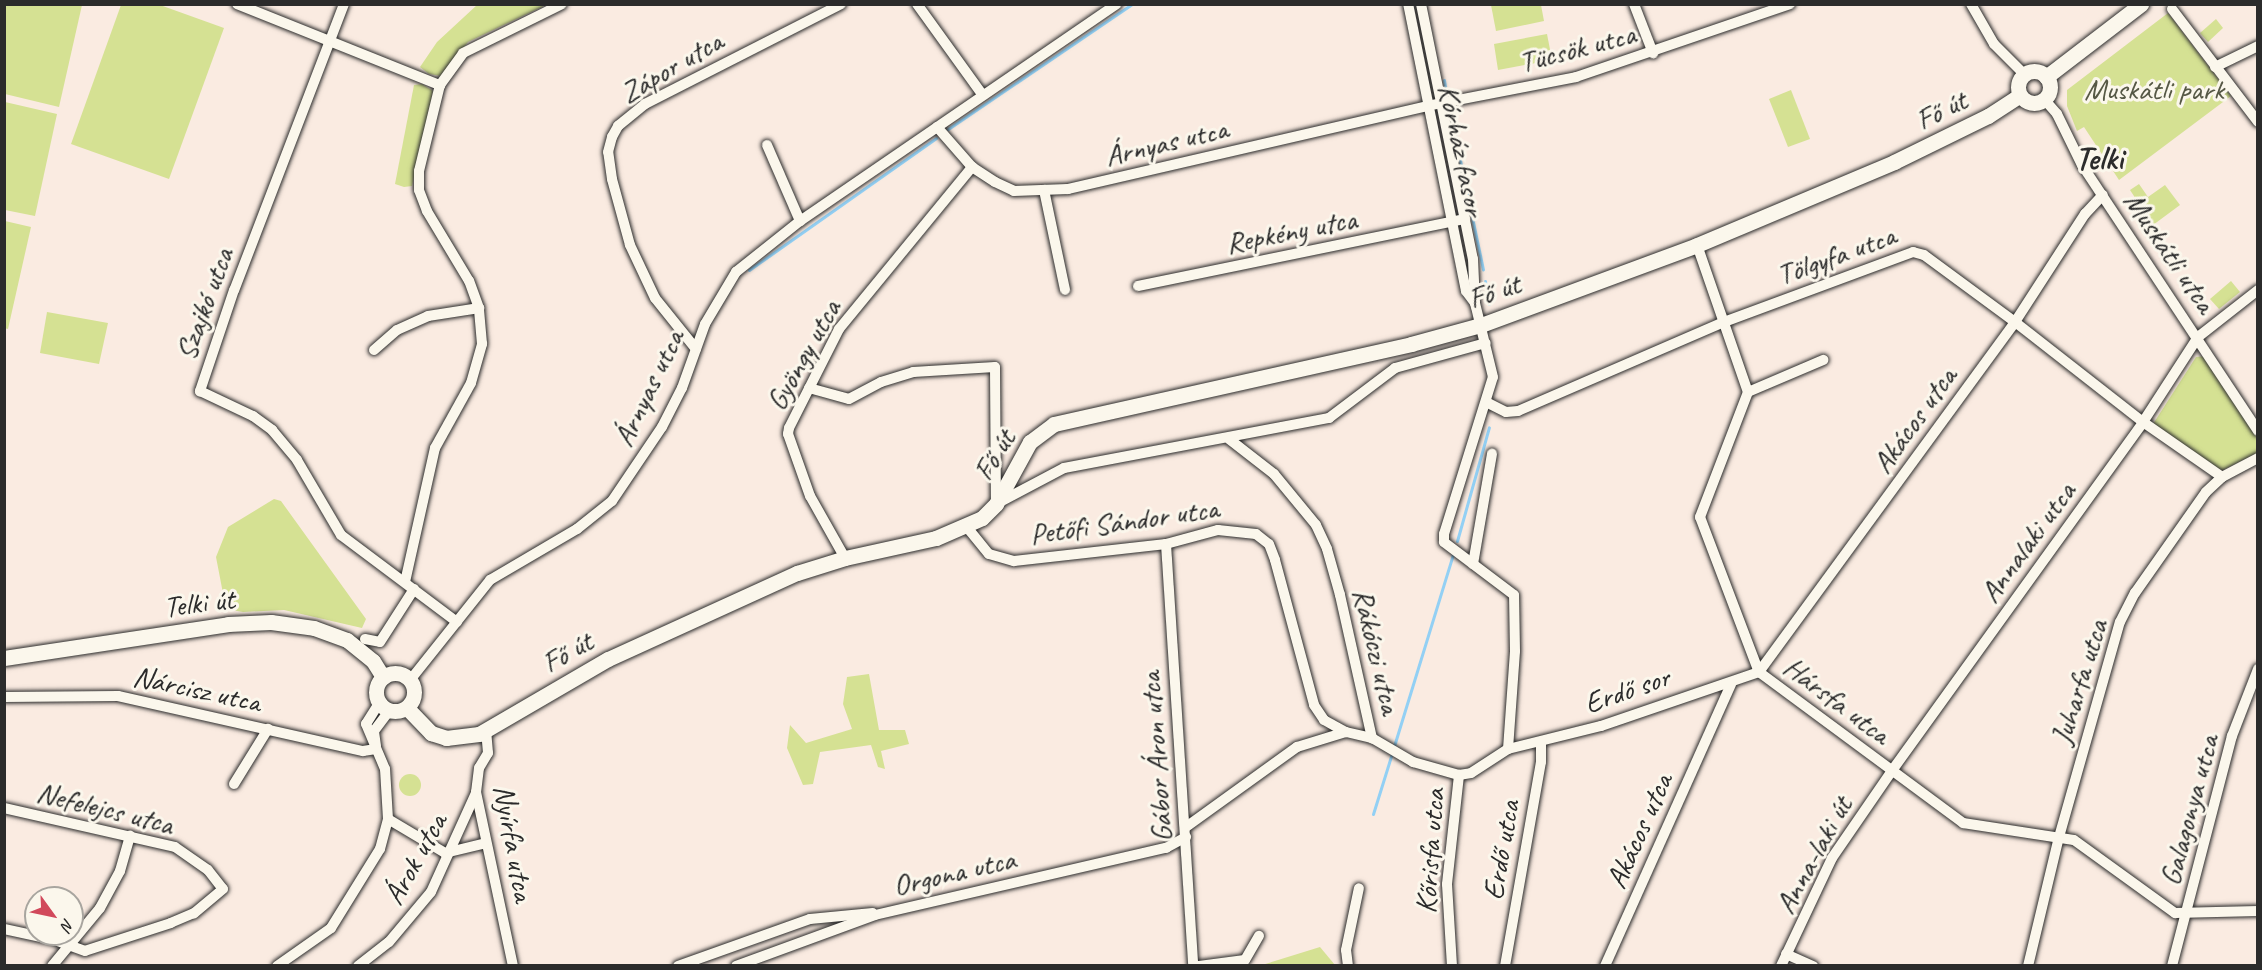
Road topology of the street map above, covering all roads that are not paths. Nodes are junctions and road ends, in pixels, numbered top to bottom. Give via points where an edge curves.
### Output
1 (237, 4) edge
2 (344, 4) edge
3 (562, 4) edge
4 (841, 4) edge
5 (917, 4) edge
6 (1117, 4) edge
7 (1408, 4) edge
8 (1421, 4) edge
9 (1634, 4) edge
10 (1790, 4) edge
11 (1971, 4) edge
12 (2141, 4) edge
13 (2172, 9) dead end
14 (328, 39) junction
15 (2258, 46) edge
16 (1653, 53) junction
17 (2215, 67) junction
18 (2024, 74) junction
19 (2046, 77) junction
20 (440, 85) junction
21 (982, 94) junction
22 (2020, 95) junction
23 (2044, 99) junction
24 (1441, 104) junction
25 (1427, 106) junction
26 (2258, 122) edge
27 (937, 127) junction
28 (767, 144) dead end
29 (972, 167) junction
30 (1044, 190) junction
31 (2103, 195) junction
32 (1465, 219) junction
33 (800, 221) junction
34 (1453, 223) junction
35 (1697, 245) junction
36 (1138, 286) dead end
37 (1065, 290) dead end
38 (2258, 290) edge
39 (1475, 303) junction
40 (479, 308) junction
41 (1724, 322) junction
42 (2015, 322) junction
43 (1481, 324) junction
44 (2198, 338) junction
45 (1486, 342) junction
46 (696, 349) junction
47 (374, 350) dead end
48 (1823, 360) dead end
49 (809, 388) junction
50 (1748, 392) junction
51 (1488, 402) junction
52 (2143, 422) junction
53 (2258, 430) edge
54 (1229, 439) junction
55 (1492, 454) dead end
56 (2258, 458) edge
57 (2222, 477) junction
58 (996, 504) junction
59 (966, 526) junction
60 (1166, 544) junction
61 (845, 558) junction
62 (1473, 564) junction
63 (410, 586) junction
64 (458, 622) junction
65 (365, 639) dead end
66 (4, 658) edge
67 (2258, 669) edge
68 (1759, 672) junction
69 (383, 677) junction
70 (411, 679) junction
71 (1731, 684) junction
72 (4, 697) edge
73 (384, 706) junction
74 (407, 708) junction
75 (268, 729) junction
76 (486, 730) junction
77 (1346, 732) junction
78 (1372, 738) junction
79 (1541, 742) junction
80 (376, 749) junction
81 (1508, 749) junction
82 (1891, 772) junction
83 (1459, 775) junction
84 (234, 784) dead end
85 (476, 792) junction
86 (4, 808) edge
87 (388, 819) junction
88 (1186, 832) junction
89 (130, 835) junction
90 (2059, 837) junction
91 (486, 843) junction
92 (451, 853) junction
93 (1359, 888) dead end
94 (2258, 911) edge
95 (2186, 914) junction
96 (875, 915) junction
97 (84, 925) edge
98 (4, 929) edge
99 (24, 933) edge
100 (1259, 936) dead end
101 (67, 946) joint
102 (1786, 954) junction
103 (52, 966) edge
104 (277, 966) edge
105 (358, 966) edge
106 (513, 966) edge
107 (678, 966) edge
108 (736, 966) edge
109 (1193, 966) edge
110 (1198, 966) edge
111 (1348, 966) edge
112 (1452, 966) edge
113 (1505, 966) edge
114 (1605, 966) edge
115 (1781, 966) edge
116 (1813, 966) edge
117 (2028, 966) edge
118 (2172, 966) edge

1 - 14 street
2 - 14 street, Szajkó utca
3 - 20 street via 463,53
4 - 46 street, Zápor utca via 645,104 618,126 612,137 608,152 612,179 630,245 655,298
5 - 21 street
6 - 21 street, Árnyas utca
7 - 25 street, Kórház fasor
8 - 24 street, Kórház fasor
9 - 16 street
10 - 16 street, Tücsök utca
11 - 18 street via 1994,44
12 - 19 main road
13 - 17 street
14 - 20 street
14 - 63 street, Szajkó utca via 203,373 200,391 253,416 272,430 297,460 341,535
15 - 17 street
16 - 24 street, Tücsök utca via 1566,80
17 - 26 street
18 - 19 main road via 2033,71
18 - 22 main road via 2019,81
19 - 23 main road via 2050,86
20 - 40 street via 419,171 419,190 427,211 469,281
21 - 27 street, Árnyas utca
22 - 23 main road via 2031,103
22 - 35 main road, Fő út via 1934,145
23 - 31 street, Muskátli utca
24 - 25 street, Tücsök utca
24 - 32 street, Kórház fasor
25 - 30 street, Árnyas utca via 1068,189
25 - 34 street, Kórház fasor
27 - 29 street, Árnyas utca
27 - 33 street, Árnyas utca
28 - 33 street
29 - 30 street, Árnyas utca via 1014,191
29 - 49 street, Gyöngy utca via 839,329
30 - 37 street
31 - 42 street, Akácos utca via 2085,214
31 - 44 street, Muskátli utca
32 - 34 street, Repkény utca
32 - 39 street, Kórház fasor via 1474,269
33 - 46 street, Árnyas utca via 736,272
34 - 36 street, Repkény utca
34 - 39 street, Kórház fasor via 1466,291
35 - 41 street
35 - 43 main road, Fő út
38 - 44 street, Annalaki utca
39 - 43 street, Kórház fasor
40 - 47 street via 428,316 397,330
40 - 63 street via 482,344 471,383 435,448
41 - 42 street, Tölgyfa utca via 1913,252 1924,255
41 - 50 street
41 - 51 street, Tölgyfa utca via 1518,411 1506,412
42 - 52 street, Tölgyfa utca
42 - 68 street, Akácos utca
43 - 45 street
43 - 58 main road, Fő út via 1401,347 1054,424 1030,442
44 - 52 street, Annalaki utca
44 - 53 street, Muskátli utca
45 - 51 street via 1493,377
45 - 54 street, Fő út via 1395,369 1329,418
46 - 64 street, Árnyas utca via 662,426 612,501 577,529 490,580
48 - 50 street
49 - 58 street via 849,399 913,372 995,367
49 - 61 street, Gyöngy utca via 788,434 810,496
50 - 68 street, Hársfa utca via 1700,517
51 - 62 street via 1444,534 1448,547
52 - 57 street, Tölgyfa utca
52 - 82 street, Annalaki utca
54 - 58 street, Fő út via 1064,468
54 - 78 street, Rákóczi utca via 1274,474 1316,525 1330,561
55 - 62 street
56 - 57 street, Juharfa utca
57 - 90 street, Juharfa utca via 2190,511 2120,622
58 - 59 main road, Fő út
59 - 60 street, Petőfi Sándor utca via 989,554 1002,560
59 - 61 main road, Fő út via 936,538
60 - 77 street, Petőfi Sándor utca via 1191,536 1237,530 1256,534 1269,544 1314,705 1324,720
60 - 88 street, Gábor Áron utca
61 - 76 main road, Fő út via 797,573 647,640
62 - 81 street via 1514,595 1515,651
63 - 64 street, Szajkó utca
63 - 65 street via 380,642
64 - 70 street, Árnyas utca
66 - 69 main road, Telki út via 228,624 271,622 314,628 347,640 373,661
67 - 95 street, Galagonya utca via 2232,736
68 - 71 street, Erdő sor
68 - 82 street, Hársfa utca
69 - 70 main road via 397,672
69 - 73 main road via 376,692
70 - 74 main road via 415,694
71 - 79 street, Erdő sor
71 - 114 street, Akácos utca
72 - 75 street, Nárcisz utca via 118,696
73 - 74 main road
73 - 80 street via 366,724
74 - 76 main road, Fő út via 431,733 446,738 465,738
75 - 80 street, Nárcisz utca via 363,751
75 - 84 street
76 - 85 street, Nyírfa utca via 488,753 479,768
77 - 78 street, Petőfi Sándor utca
77 - 88 street via 1298,747
78 - 83 street, Rákóczi utca via 1413,762
79 - 81 street, Erdő sor
79 - 113 street, Erdő utca via 1541,762
80 - 87 street via 385,769
81 - 83 street via 1471,773
82 - 90 street, Hársfa utca via 1963,823
82 - 102 street, Anna-laki út via 1832,858
83 - 112 street, Kőrisfa utca via 1447,884
85 - 91 street, Nyírfa utca
85 - 92 street, Árok utca
86 - 89 street, Nefelejcs utca
87 - 92 street
87 - 104 street via 380,849 331,928
88 - 96 street, Orgona utca via 1166,848
88 - 109 street, Gábor Áron utca
89 - 97 street via 120,871
89 - 101 street, Nefelejcs utca via 175,848 208,870 223,889 195,913 171,923 85,951
90 - 95 street, Hársfa utca via 2074,840 2175,913
90 - 117 street, Juharfa utca
91 - 92 street
91 - 106 street, Nyírfa utca
92 - 105 street, Árok utca via 410,921
93 - 111 street via 1346,950
94 - 95 street
95 - 118 street, Galagonya utca
96 - 107 street via 871,912 810,919
96 - 108 street, Orgona utca
98 - 99 street
100 - 110 street via 1245,960
101 - 103 street
102 - 115 street, Anna-laki út
102 - 116 street

